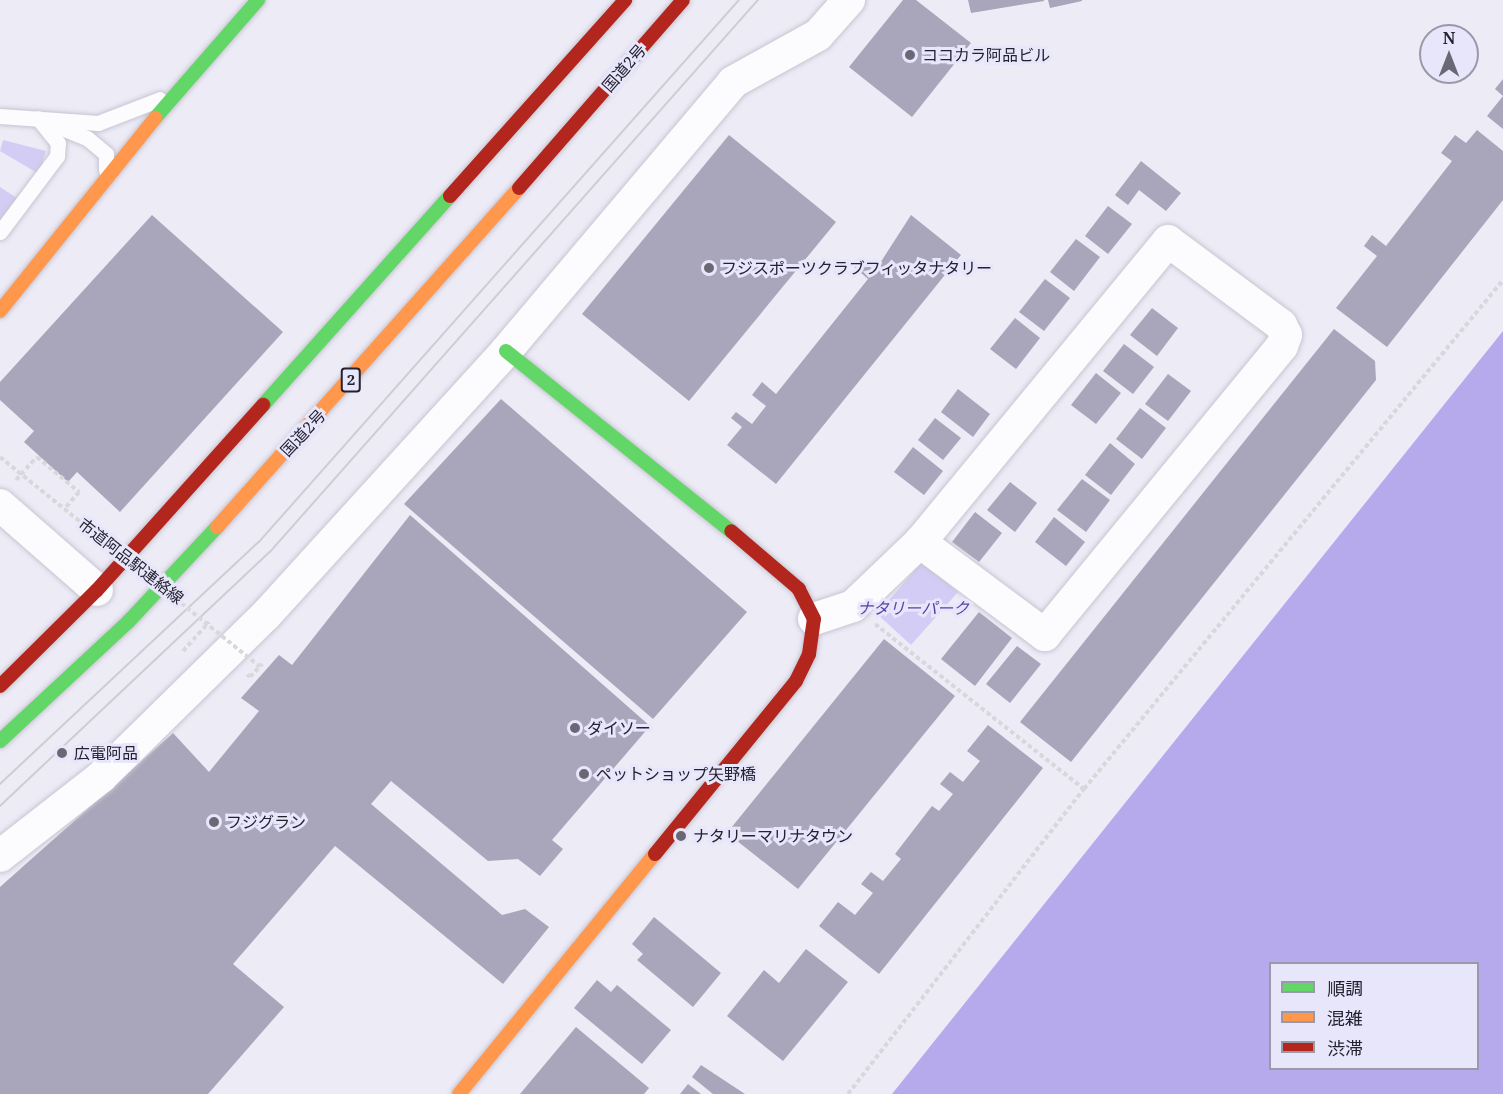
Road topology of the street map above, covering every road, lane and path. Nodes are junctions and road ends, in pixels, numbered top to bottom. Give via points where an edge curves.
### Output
1 (258, 0) edge
2 (626, 0) edge
3 (683, 0) edge
4 (849, 0) edge
5 (189, 82) junction
6 (0, 116) edge
7 (38, 118) junction
8 (106, 175) junction
9 (0, 232) edge
10 (1503, 280) edge
11 (0, 311) edge
12 (506, 351) junction
13 (0, 457) edge
14 (5, 496) edge
15 (65, 508) junction
16 (920, 543) junction
17 (97, 590) junction
18 (853, 606) junction
19 (814, 619) junction
20 (209, 622) junction
21 (251, 648) dead end
22 (175, 660) dead end
23 (236, 664) dead end
24 (250, 677) dead end
25 (0, 686) edge
26 (0, 741) edge
27 (1084, 789) junction
28 (0, 855) edge
29 (459, 1094) edge
30 (848, 1094) edge

1 - 5 main road
2 - 17 main road
3 - 26 main road, 国道2号 / 2 via 331,404 129,621
4 - 12 street via 818,35 734,82
5 - 7 lane via 98,123
5 - 8 main road
6 - 7 lane
7 - 8 lane via 87,138 106,154
7 - 9 lane via 58,143 57,156
8 - 11 main road
10 - 27 path
12 - 19 main road via 765,557 799,589
12 - 28 street via 226,655 101,777
13 - 15 path, 市道阿品駅連絡線, bridge
14 - 15 path via 37,457 78,492
14 - 17 street
15 - 20 path, 市道阿品駅連絡線, bridge
16 - 16 street via 1168,241 1281,325 1287,335 1282,346 1045,635
16 - 18 street
17 - 25 main road
18 - 19 street
18 - 27 path
19 - 29 main road via 809,654 796,681
20 - 22 path
20 - 24 path, 市道阿品駅連絡線, bridge via 261,669
21 - 23 path
27 - 30 path

